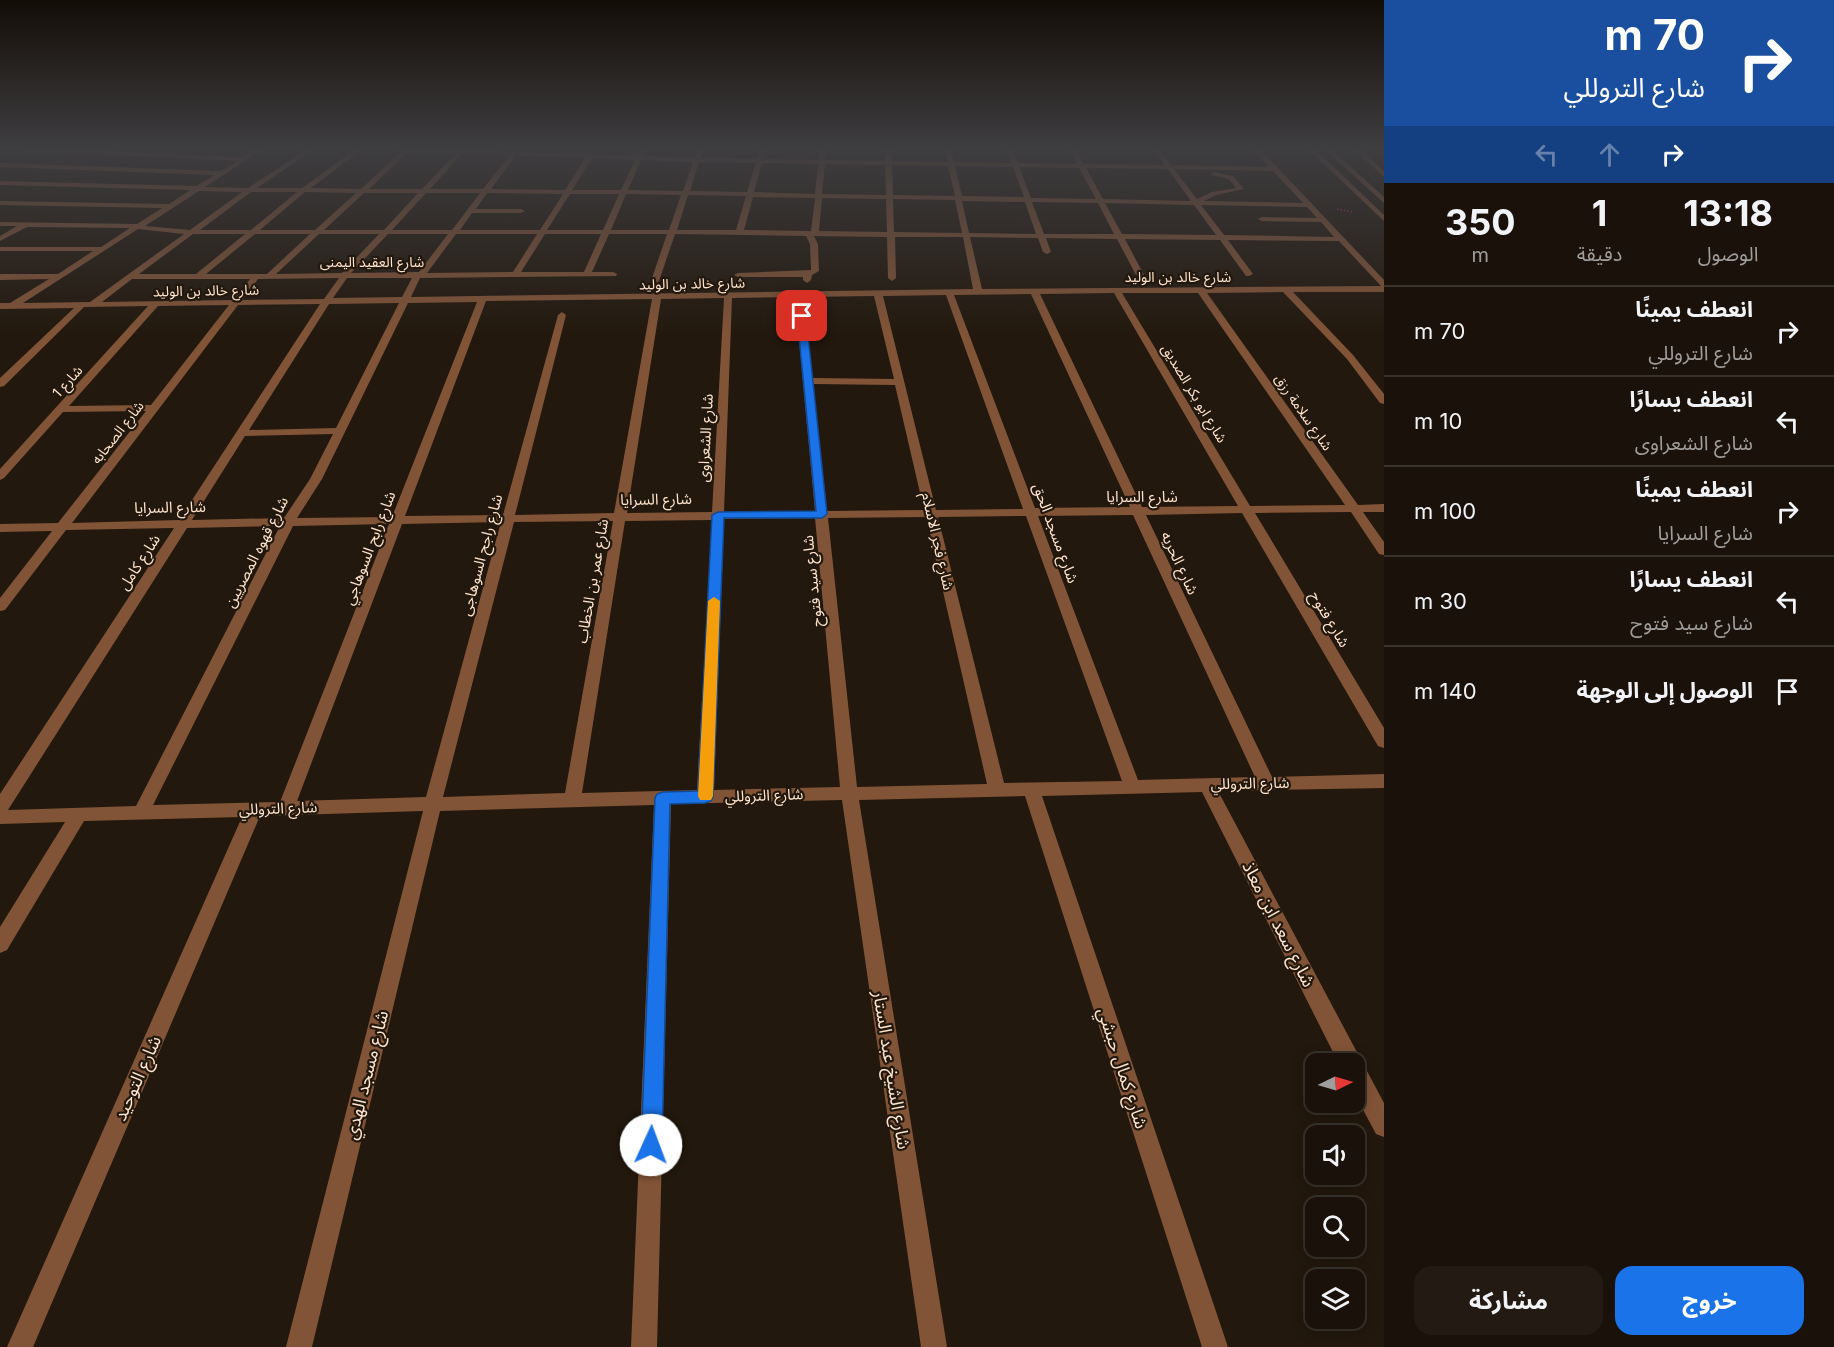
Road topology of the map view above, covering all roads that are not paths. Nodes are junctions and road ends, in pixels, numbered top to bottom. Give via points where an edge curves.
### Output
1 (50, 211) edge
2 (161, 211) edge
3 (220, 211) edge
4 (278, 211) edge
5 (340, 211) edge
6 (405, 211) edge
7 (470, 211) joint
8 (555, 211) edge
9 (615, 211) edge
10 (680, 211) edge
11 (747, 211) edge
12 (816, 211) edge
13 (890, 211) edge
14 (961, 211) edge
15 (1032, 211) edge
16 (1105, 211) edge
17 (1202, 211) edge
18 (1316, 211) edge
19 (521, 212) dead end
20 (1262, 219) dead end
21 (1325, 220) junction
22 (0, 224) edge
23 (26, 225) junction
24 (137, 226) junction
25 (191, 232) junction
26 (251, 232) junction
27 (317, 232) junction
28 (385, 232) junction
29 (454, 232) junction
30 (542, 232) junction
31 (605, 232) junction
32 (673, 232) junction
33 (739, 233) junction
34 (812, 234) junction
35 (891, 235) junction
36 (966, 235) junction
37 (1041, 236) junction
38 (1119, 237) junction
39 (1222, 238) junction
40 (0, 239) edge
41 (1341, 239) junction
42 (0, 249) edge
43 (100, 249) junction
44 (1047, 252) dead end
45 (346, 274) junction
46 (420, 274) junction
47 (516, 274) junction
48 (586, 274) junction
49 (613, 274) dead end
50 (808, 274) junction
51 (1249, 274) dead end
52 (257, 275) junction
53 (270, 275) junction
54 (738, 275) dead end
55 (1140, 275) dead end
56 (58, 276) junction
57 (199, 276) junction
58 (0, 277) edge
59 (130, 277) junction
60 (892, 278) dead end
61 (655, 281) dead end
62 (1384, 287) edge
63 (1285, 289) junction
64 (1116, 290) junction
65 (1200, 290) junction
66 (1034, 291) junction
67 (949, 292) junction
68 (978, 292) junction
69 (879, 293) junction
70 (805, 294) junction
71 (728, 296) junction
72 (657, 297) junction
73 (482, 300) junction
74 (405, 301) junction
75 (326, 302) junction
76 (236, 303) junction
77 (155, 304) junction
78 (92, 305) junction
79 (81, 306) junction
80 (4, 307) edge
81 (562, 315) dead end
82 (808, 381) junction
83 (900, 382) junction
84 (0, 384) edge
85 (1384, 400) edge
86 (155, 408) junction
87 (60, 410) junction
88 (340, 431) junction
89 (242, 433) junction
90 (0, 476) edge
91 (1384, 508) edge
92 (1354, 509) junction
93 (1138, 512) junction
94 (1247, 512) junction
95 (1031, 513) junction
96 (822, 514) junction
97 (931, 514) junction
98 (718, 515) junction
99 (620, 516) junction
100 (508, 518) junction
101 (397, 520) junction
102 (290, 521) junction
103 (184, 524) junction
104 (63, 526) junction
105 (0, 528) edge
106 (1384, 551) edge
107 (0, 608) edge
108 (1384, 742) edge
109 (1384, 781) edge
110 (1266, 783) junction
111 (1206, 784) junction
112 (1132, 786) junction
113 (997, 789) junction
114 (1031, 789) junction
115 (849, 793) junction
116 (705, 797) junction
117 (663, 798) junction
118 (572, 800) junction
119 (433, 804) junction
120 (0, 808) edge
121 (286, 808) junction
122 (254, 809) junction
123 (141, 813) junction
124 (79, 815) junction
125 (0, 817) edge
126 (0, 944) edge
127 (1345, 1053) edge
128 (1365, 1091) edge
129 (1384, 1126) edge
130 (20, 1347) edge
131 (299, 1347) edge
132 (644, 1347) edge
133 (934, 1347) edge
134 (1215, 1347) edge

1 - 23 street
2 - 24 street
3 - 25 street
4 - 26 street
5 - 27 street
6 - 28 street, شارع كامل
7 - 19 street
7 - 29 street, شارع قهوه المصريين
8 - 30 street
9 - 31 street
10 - 32 street
11 - 33 street
12 - 34 street
13 - 35 street
14 - 36 street
15 - 37 street
16 - 38 street
17 - 39 street
18 - 21 street
20 - 21 street
21 - 41 street
22 - 23 street
23 - 24 street
23 - 40 street
24 - 25 street
24 - 43 street
25 - 26 street
25 - 59 street
26 - 27 street
26 - 57 street
27 - 28 street
27 - 53 street
28 - 29 street
28 - 45 street, شارع كامل
29 - 30 street
29 - 46 street, شارع قهوه المصريين
30 - 31 street
30 - 47 street
31 - 32 street
31 - 48 street
32 - 33 street
32 - 61 street
33 - 34 street
34 - 35 street
34 - 50 street via 815,271
35 - 36 street
35 - 60 street
36 - 37 street
36 - 68 street
37 - 38 street
37 - 44 street
38 - 39 street
38 - 55 street
39 - 41 street
39 - 51 street
41 - 62 street
42 - 43 street
43 - 56 street
45 - 46 street, شارع العقيد اليمنى
45 - 53 street, شارع العقيد اليمنى
45 - 75 street, شارع كامل
46 - 47 street, شارع العقيد اليمنى
46 - 74 street, شارع قهوه المصريين
47 - 48 street, شارع العقيد اليمنى
48 - 49 street, شارع العقيد اليمنى
50 - 54 street
50 - 70 street, شارع سيد فتوح
52 - 53 street, شارع العقيد اليمنى
52 - 57 street, شارع العقيد اليمنى
52 - 76 street, شارع الصحابه
56 - 58 street
56 - 80 street
57 - 59 street, شارع العقيد اليمنى
59 - 78 street
62 - 63 street, شارع خالد بن الوليد
63 - 65 street, شارع خالد بن الوليد
63 - 85 street via 1350,357
64 - 65 street, شارع خالد بن الوليد
64 - 66 street, شارع خالد بن الوليد
64 - 94 street, شارع ابو بكر الصديق
65 - 92 street, شارع سلامة رزق
66 - 68 street, شارع خالد بن الوليد
66 - 93 street, شارع الحريه
67 - 68 street, شارع خالد بن الوليد
67 - 69 street, شارع خالد بن الوليد
67 - 95 street, شارع مسجد الحق
69 - 70 street, شارع خالد بن الوليد
69 - 83 street, شارع فجر الاسلام
70 - 71 street, شارع خالد بن الوليد
70 - 82 street, شارع سيد فتوح
71 - 72 street, شارع خالد بن الوليد
71 - 98 street, شارع الشعراوى
72 - 73 street, شارع خالد بن الوليد
72 - 99 street, شارع عمر بن الخطاب
73 - 74 street, شارع خالد بن الوليد
73 - 101 street, شارع رابح السوهاجي
74 - 75 street, شارع خالد بن الوليد
74 - 88 street, شارع قهوه المصريين
75 - 76 street, شارع خالد بن الوليد
75 - 89 street, شارع كامل
76 - 77 street, شارع خالد بن الوليد
76 - 86 street, شارع الصحابه
77 - 78 street, شارع خالد بن الوليد
77 - 87 street, شارع 1
78 - 79 street, شارع خالد بن الوليد
79 - 80 street, شارع خالد بن الوليد
79 - 84 street
81 - 100 street, شارع راجح السوهاجى
82 - 83 street
82 - 96 street, شارع سيد فتوح
83 - 97 street, شارع فجر الاسلام
86 - 87 street
86 - 104 street, شارع الصحابه
87 - 90 street, شارع 1
88 - 89 street
88 - 102 street, شارع قهوه المصريين
89 - 103 street, شارع كامل
91 - 92 street, شارع السرايا
92 - 94 street, شارع السرايا
92 - 106 street, شارع سلامة رزق
93 - 94 street, شارع السرايا
93 - 95 street, شارع السرايا
93 - 110 street, شارع الحريه
94 - 108 street, شارع فتوح
95 - 97 street, شارع السرايا
95 - 112 street, شارع مسجد الحق
96 - 97 street, شارع السرايا
96 - 98 street, شارع السرايا
96 - 115 street, شارع سيد فتوح
97 - 113 street, شارع فجر الاسلام
98 - 99 street, شارع السرايا
98 - 116 street, شارع الشعراوى
99 - 100 street, شارع السرايا
99 - 118 street, شارع عمر بن الخطاب
100 - 101 street, شارع السرايا
100 - 119 street, شارع راجح السوهاجى
101 - 102 street, شارع السرايا
101 - 121 street, شارع رابح السوهاجي
102 - 103 street, شارع السرايا
102 - 123 street, شارع قهوه المصريين
103 - 104 street, شارع السرايا
103 - 120 street, شارع كامل
104 - 105 street, شارع السرايا
104 - 107 street, شارع الصحابه
109 - 110 street, شارع التروللي
110 - 111 street, شارع التروللي
111 - 112 street, شارع التروللي
111 - 127 street, شارع سعد ابن معاذ
112 - 114 street, شارع التروللي
113 - 114 street, شارع التروللي
113 - 115 street, شارع التروللي
114 - 134 street, شارع كمال حبشي
115 - 116 street, شارع التروللي
115 - 133 street, شارع الشيخ عبد الستار
116 - 117 street, شارع التروللي
117 - 118 street, شارع التروللي
117 - 132 street
118 - 119 street, شارع التروللي
119 - 121 street, شارع التروللي
119 - 131 street, شارع مسجد الهدي
121 - 122 street, شارع التروللي
122 - 123 street, شارع التروللي
122 - 130 street, شارع التوحيد
123 - 124 street, شارع التروللي
124 - 125 street, شارع التروللي
124 - 126 street
128 - 129 street

